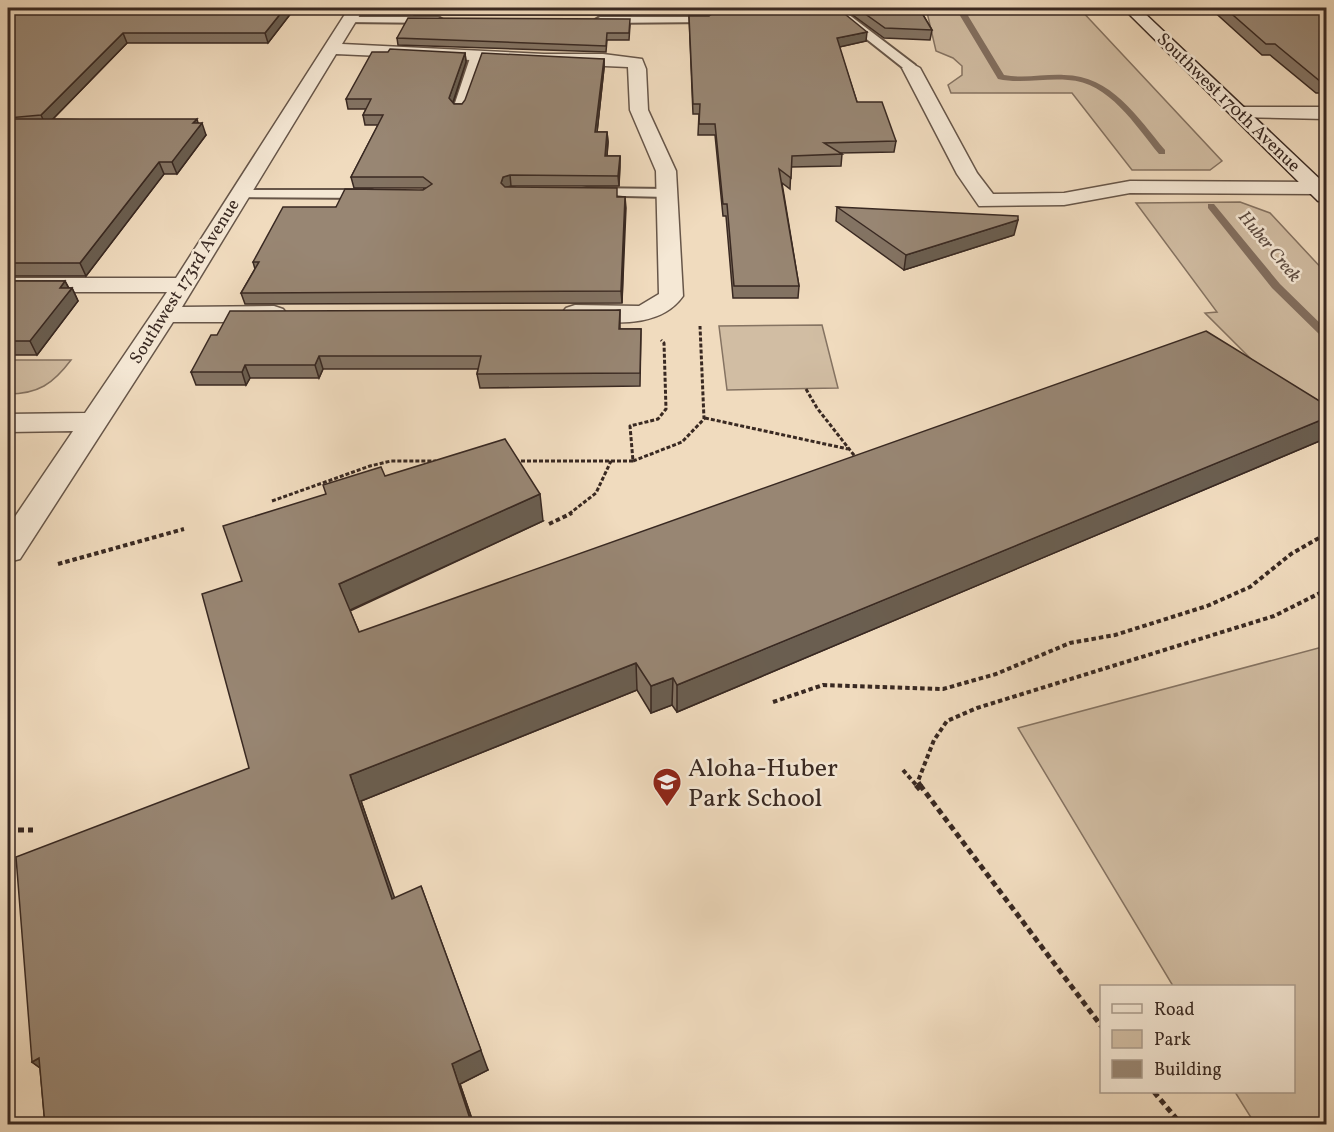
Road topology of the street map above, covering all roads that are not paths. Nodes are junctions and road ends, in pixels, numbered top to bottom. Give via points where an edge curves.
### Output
1 (840, 8) edge
2 (1131, 8) edge
3 (352, 14) edge
4 (451, 20) edge
5 (592, 20) edge
6 (709, 20) edge
7 (330, 49) junction
8 (477, 55) junction
9 (911, 68) joint
10 (459, 109) edge
11 (1240, 113) junction
12 (1326, 113) edge
13 (570, 192) edge
14 (667, 192) junction
15 (1322, 192) edge
16 (238, 194) junction
17 (391, 194) edge
18 (8, 285) edge
19 (183, 285) junction
20 (296, 314) edge
21 (555, 314) edge
22 (165, 315) junction
23 (94, 422) junction
24 (8, 423) edge
25 (8, 551) edge

1 - 9 lane via 844,16
2 - 11 street, Southwest 170th Avenue
3 - 4 lane
3 - 7 street, Southwest 173rd Avenue
5 - 6 lane
7 - 8 street
7 - 16 street, Southwest 173rd Avenue
8 - 10 lane
8 - 14 street via 636,63 637,101 661,154
9 - 15 street via 967,174 987,201 1064,199 1130,187
11 - 12 street
11 - 15 street, Southwest 170th Avenue
13 - 14 lane
14 - 21 street via 672,287 654,309
16 - 17 lane
16 - 19 street, Southwest 173rd Avenue
18 - 19 street
19 - 22 street, Southwest 173rd Avenue
20 - 22 street
22 - 23 street, Southwest 173rd Avenue
23 - 24 street
23 - 25 street, Southwest 173rd Avenue

